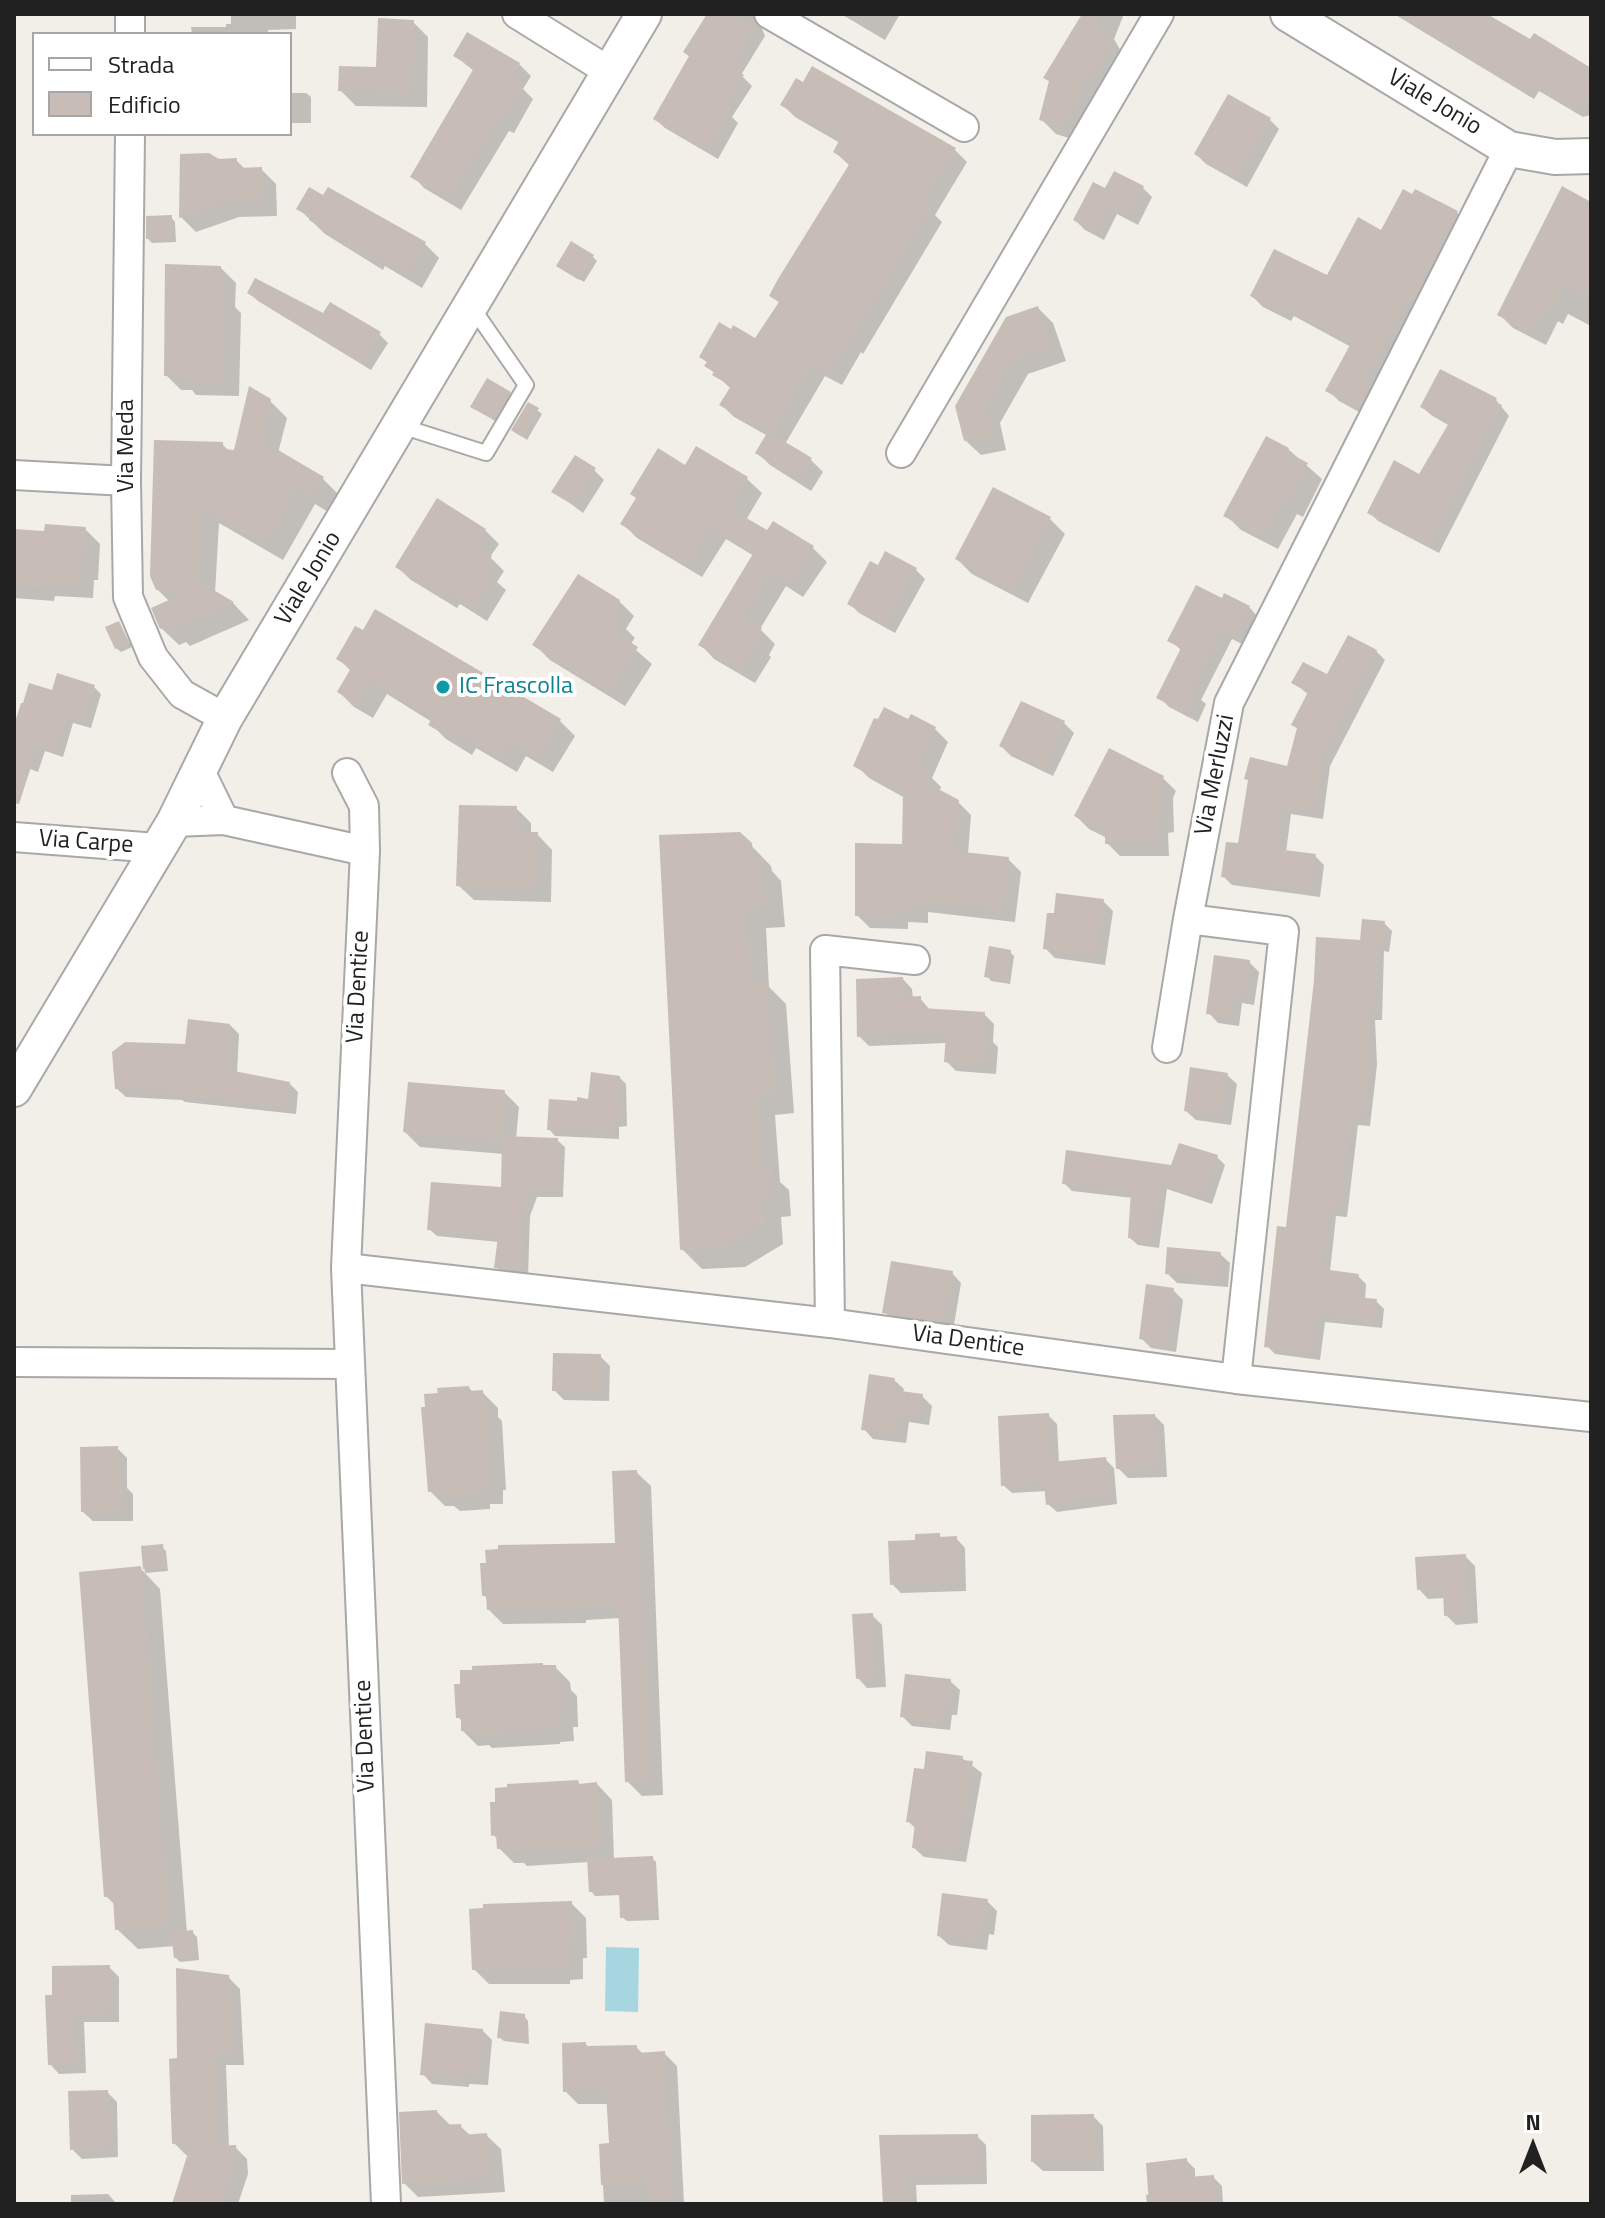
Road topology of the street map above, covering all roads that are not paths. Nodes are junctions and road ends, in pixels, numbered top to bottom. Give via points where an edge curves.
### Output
1 (517, 14) edge
2 (644, 14) edge
3 (769, 14) edge
4 (1159, 14) edge
5 (1288, 14) edge
6 (610, 72) junction
7 (964, 127) dead end
8 (130, 136) edge
9 (1509, 149) junction
10 (1591, 156) edge
11 (471, 306) junction
12 (401, 426) junction
13 (901, 453) dead end
14 (14, 475) edge
15 (126, 481) junction
16 (225, 718) junction
17 (199, 769) junction
18 (347, 773) dead end
19 (224, 820) junction
20 (165, 835) junction
21 (14, 837) edge
22 (365, 851) junction
23 (1188, 919) junction
24 (915, 960) dead end
25 (1167, 1048) dead end
26 (14, 1089) edge
27 (346, 1268) junction
28 (830, 1323) junction
29 (14, 1362) edge
30 (350, 1364) junction
31 (1236, 1379) junction
32 (1591, 1417) edge
33 (386, 2204) edge

1 - 6 street
2 - 6 street, Viale Jonio
3 - 7 street
4 - 13 street
5 - 9 street, Viale Jonio
6 - 11 street, Viale Jonio
8 - 15 street, Via Meda
9 - 10 street, Viale Jonio via 1555,157
9 - 23 street, Via Merluzzi via 1229,703
11 - 12 street, Viale Jonio
11 - 12 lane via 526,385 486,453
12 - 16 street, Viale Jonio
14 - 15 street
15 - 16 street, Via Meda via 128,597 153,657 182,694
16 - 17 street, Viale Jonio
17 - 19 street
17 - 20 street, Viale Jonio
18 - 22 street, Via Dentice via 364,806
19 - 20 street
19 - 22 street
20 - 21 street, Via Carpe
20 - 26 street, Viale Jonio
22 - 27 street, Via Dentice
23 - 25 street, Via Merluzzi
23 - 31 street via 1284,931
24 - 28 street via 825,950
27 - 28 street, Via Dentice
27 - 30 street, Via Dentice
28 - 31 street, Via Dentice
29 - 30 street
30 - 33 street, Via Dentice
31 - 32 street, Via Dentice

